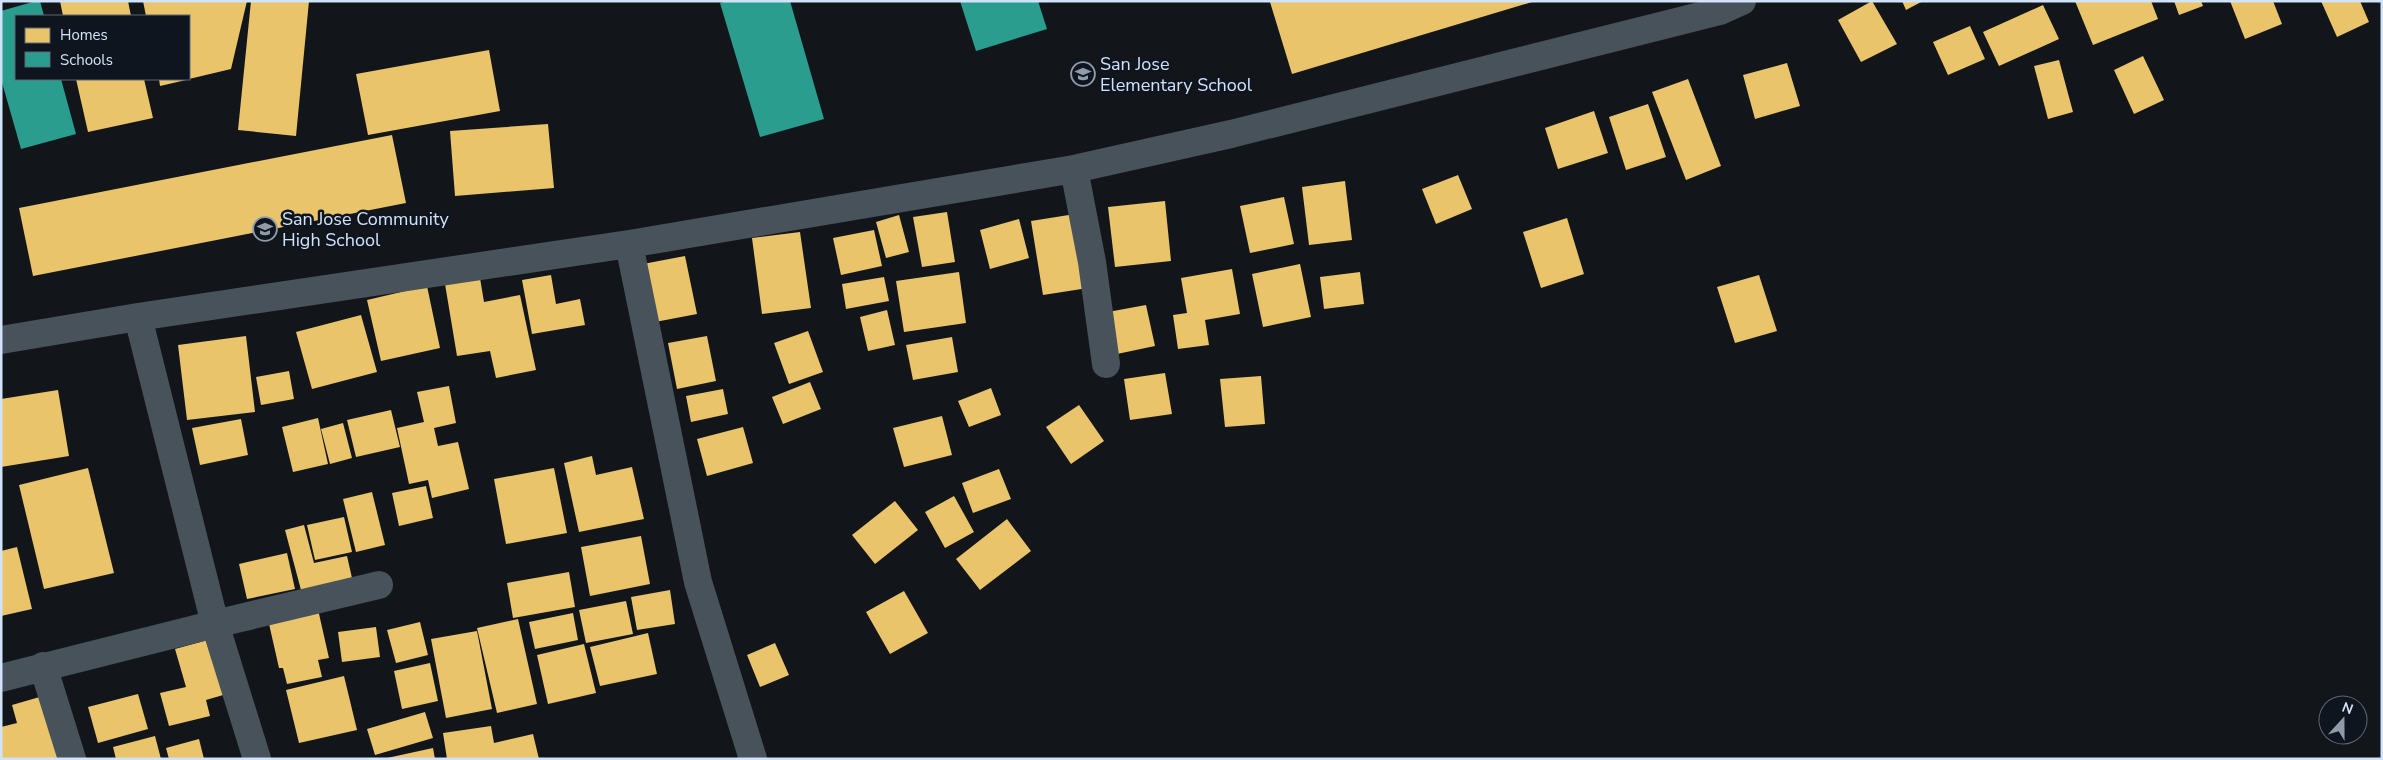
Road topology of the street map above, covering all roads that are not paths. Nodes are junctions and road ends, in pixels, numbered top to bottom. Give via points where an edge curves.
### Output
1 (1726, 4) edge
2 (1074, 169) junction
3 (628, 244) junction
4 (138, 317) junction
5 (1, 340) edge
6 (1106, 364) dead end
7 (379, 585) dead end
8 (215, 624) junction
9 (43, 666) junction
10 (1, 678) edge
11 (72, 759) edge
12 (257, 759) edge
13 (753, 759) edge

1 - 2 street via 1231,134
2 - 3 street
2 - 6 street via 1092,262
3 - 4 street
3 - 13 street via 698,582
4 - 5 street
4 - 8 street
7 - 8 street
8 - 9 street
8 - 12 street
9 - 10 street
9 - 11 street

